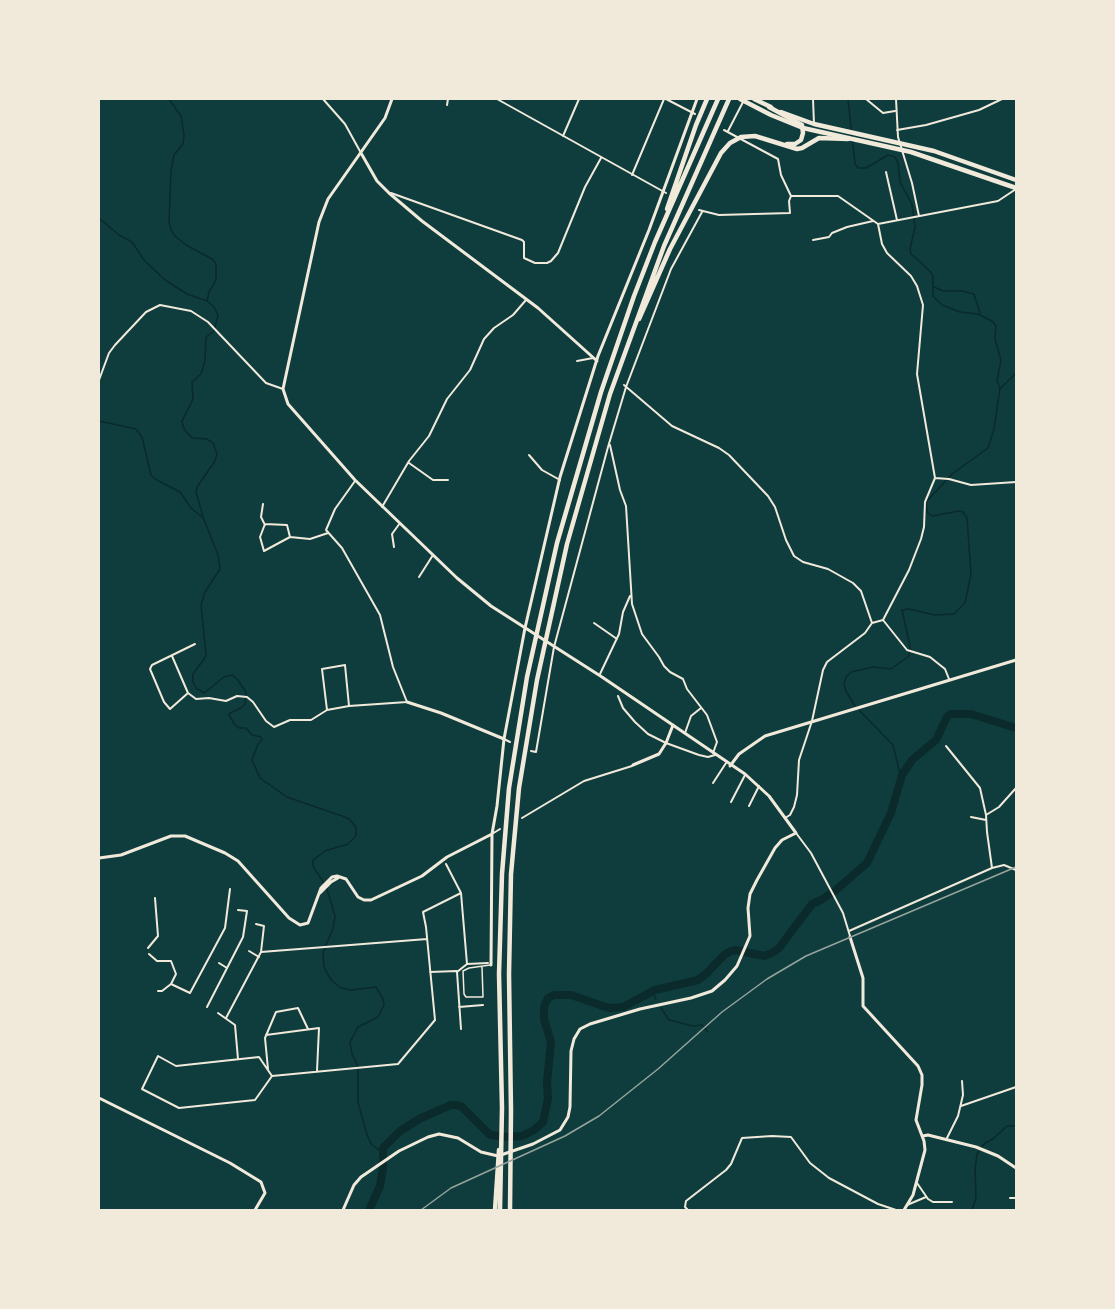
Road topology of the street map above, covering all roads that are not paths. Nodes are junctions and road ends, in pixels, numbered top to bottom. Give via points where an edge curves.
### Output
1 (323, 99) edge
2 (392, 99) edge
3 (448, 99) edge
4 (497, 99) edge
5 (579, 99) edge
6 (665, 99) edge
7 (697, 99) edge
8 (707, 99) edge
9 (718, 99) edge
10 (729, 99) edge
11 (754, 99) edge
12 (813, 99) edge
13 (866, 99) edge
14 (896, 99) edge
15 (1002, 99) edge
16 (742, 100) edge
17 (328, 101) edge
18 (447, 105) dead end
19 (769, 107) junction
20 (895, 111) junction
21 (693, 113) junction
22 (814, 124) junction
23 (803, 128) junction
24 (724, 130) dead end
25 (897, 130) junction
26 (728, 131) junction
27 (563, 136) junction
28 (848, 139) junction
29 (777, 142) junction
30 (899, 143) junction
31 (901, 150) junction
32 (361, 153) junction
33 (601, 158) junction
34 (886, 172) dead end
35 (632, 175) junction
36 (1016, 180) edge
37 (1016, 188) edge
38 (664, 192) junction
39 (389, 193) junction
40 (791, 196) junction
41 (919, 216) junction
42 (897, 220) junction
43 (873, 221) junction
44 (878, 224) junction
45 (813, 240) dead end
46 (655, 242) junction
47 (526, 300) junction
48 (625, 349) junction
49 (593, 358) junction
50 (577, 362) dead end
51 (597, 362) junction
52 (602, 366) dead end
53 (99, 380) edge
54 (625, 386) junction
55 (283, 389) junction
56 (609, 442) junction
57 (529, 455) dead end
58 (408, 462) junction
59 (935, 478) junction
60 (355, 480) junction
61 (448, 480) dead end
62 (560, 480) junction
63 (1016, 482) edge
64 (263, 504) dead end
65 (382, 507) junction
66 (400, 523) junction
67 (265, 525) junction
68 (328, 533) junction
69 (290, 537) junction
70 (394, 547) dead end
71 (433, 555) junction
72 (419, 577) dead end
73 (631, 594) junction
74 (883, 620) junction
75 (594, 623) dead end
76 (872, 623) junction
77 (525, 628) junction
78 (617, 639) junction
79 (195, 644) dead end
80 (554, 647) junction
81 (172, 656) junction
82 (1016, 660) edge
83 (599, 675) junction
84 (949, 680) junction
85 (188, 693) junction
86 (618, 696) dead end
87 (407, 702) junction
88 (349, 706) junction
89 (701, 708) junction
90 (327, 710) junction
91 (812, 721) junction
92 (673, 725) junction
93 (685, 734) junction
94 (504, 739) junction
95 (510, 742) dead end
96 (666, 743) junction
97 (946, 746) dead end
98 (531, 751) dead end
99 (714, 754) junction
100 (726, 763) junction
101 (633, 765) joint
102 (730, 766) junction
103 (745, 775) junction
104 (713, 783) dead end
105 (759, 786) junction
106 (1016, 789) edge
107 (731, 802) dead end
108 (749, 806) dead end
109 (986, 815) junction
110 (971, 817) dead end
111 (522, 818) dead end
112 (785, 818) junction
113 (986, 820) junction
114 (500, 829) dead end
115 (796, 833) junction
116 (492, 834) junction
117 (99, 858) edge
118 (446, 864) dead end
119 (992, 868) junction
120 (1016, 870) edge
121 (230, 889) dead end
122 (461, 893) junction
123 (154, 898) dead end
124 (238, 910) dead end
125 (256, 924) dead end
126 (849, 931) junction
127 (850, 937) joint
128 (427, 939) junction
129 (148, 948) dead end
130 (249, 951) dead end
131 (261, 952) junction
132 (149, 954) dead end
133 (259, 957) junction
134 (219, 963) dead end
135 (466, 964) junction
136 (490, 964) junction
137 (482, 967) junction
138 (227, 968) junction
139 (457, 971) junction
140 (430, 972) junction
141 (171, 984) junction
142 (158, 991) dead end
143 (483, 1005) dead end
144 (207, 1007) dead end
145 (459, 1007) junction
146 (218, 1013) dead end
147 (226, 1018) junction
148 (308, 1029) junction
149 (461, 1029) dead end
150 (266, 1035) junction
151 (238, 1059) junction
152 (268, 1070) junction
153 (318, 1072) junction
154 (272, 1076) junction
155 (962, 1081) dead end
156 (1016, 1087) edge
157 (99, 1098) edge
158 (960, 1106) junction
159 (922, 1136) junction
160 (946, 1140) junction
161 (1016, 1168) edge
162 (917, 1183) junction
163 (499, 1193) junction
164 (926, 1197) junction
165 (1010, 1198) dead end
166 (1016, 1198) edge
167 (952, 1203) dead end
168 (907, 1205) junction
169 (255, 1210) edge
170 (344, 1210) edge
171 (495, 1210) edge
172 (500, 1210) edge
173 (510, 1210) edge
174 (688, 1210) edge
175 (896, 1210) edge
176 (904, 1210) edge

1 - 17 street
2 - 32 street via 385,118
3 - 18 street
4 - 27 street
5 - 27 street
6 - 21 street
6 - 35 street
7 - 21 street
8 - 46 highway
9 - 46 highway
10 - 48 highway via 664,246
11 - 19 highway
12 - 22 street
13 - 20 street via 883,113
14 - 20 street
15 - 25 street via 980,110
16 - 23 highway
16 - 26 street
17 - 32 street
19 - 22 highway
19 - 23 highway
20 - 25 street
21 - 38 street
22 - 30 highway
23 - 28 highway
23 - 29 highway via 803,138 798,143
24 - 26 street
25 - 30 street
26 - 40 street via 778,159
27 - 33 street
28 - 29 highway via 819,138 797,149
28 - 31 highway
29 - 48 highway via 750,135 736,138 721,153 670,249
30 - 31 street
30 - 36 highway
31 - 37 highway
31 - 41 street
32 - 39 street
32 - 55 street via 328,199 320,222
33 - 35 street
33 - 39 street via 558,253 547,262 524,258 522,240
34 - 42 street
35 - 38 street
37 - 41 street via 998,201
38 - 51 street
39 - 47 street
40 - 43 street via 838,196
40 - 54 street via 790,213 719,215 700,211 671,268
41 - 42 street
42 - 44 street
43 - 44 street
43 - 45 street
44 - 59 street via 887,253 911,276 921,297 917,374
46 - 163 highway via 584,445 537,629 516,738 504,838 499,974
47 - 49 street
47 - 58 street via 484,339 470,370
48 - 173 highway via 577,504 543,647 526,740 512,865
49 - 50 street
49 - 51 street
51 - 52 street
51 - 62 street
53 - 55 street via 115,345 146,312 160,305 191,311 208,322 266,383
54 - 56 street
54 - 76 street via 672,426 729,455 768,496 794,556 853,583 861,591
55 - 60 street via 288,404
56 - 73 street via 626,506
56 - 80 street
57 - 62 street via 542,470
58 - 61 street via 433,480
58 - 65 street
59 - 63 street via 971,485
59 - 74 street via 925,502 921,539
60 - 65 street
60 - 68 street via 335,509
62 - 77 street
64 - 67 street via 261,517
65 - 66 street
66 - 70 street via 392,534
66 - 71 street
67 - 69 street via 287,525
67 - 69 street via 260,537 264,551
68 - 69 street via 310,539
68 - 87 street via 342,548 380,615
71 - 72 street
71 - 77 street via 491,606
73 - 78 street
73 - 89 street via 642,634 670,672 683,679
74 - 76 street
74 - 84 street via 907,650 930,657 945,669
75 - 78 street
76 - 91 street via 827,662
77 - 80 street
77 - 94 street
78 - 83 street
79 - 81 street
80 - 83 street
80 - 98 street via 536,752
81 - 85 street
81 - 85 street via 150,669 164,702 170,709
82 - 84 street
83 - 92 street
84 - 91 street
85 - 90 street via 203,700 247,697 274,727 290,720 311,720
86 - 96 street via 635,722
87 - 88 street
87 - 94 street
88 - 90 street
88 - 90 street via 345,665 322,669
89 - 93 street via 692,716
89 - 99 street via 717,742
91 - 102 street via 765,736 739,754
91 - 112 street via 799,760 794,807
92 - 93 street
92 - 96 street
93 - 99 street
94 - 95 street
94 - 116 street
96 - 99 street via 699,755
96 - 101 street via 659,754
97 - 109 street via 980,788
99 - 100 street
100 - 102 street
100 - 104 street
101 - 111 street via 584,782
102 - 103 street
103 - 105 street
103 - 107 street
105 - 108 street
105 - 112 street
106 - 109 street
109 - 113 street
110 - 113 street
112 - 115 street
113 - 119 street
114 - 116 street
115 - 126 street via 811,853
115 - 170 street via 775,848 750,894 748,942 737,966 711,991 580,1029 571,1051 570,1107 560,1130 498,1156 481,1152 458,1138 439,1134 428,1137 361,1176
116 - 117 street via 447,857 422,876 370,900 358,897 343,877 333,879 322,889 308,923 297,924 238,861 181,835 121,855
116 - 136 street
118 - 122 street
119 - 120 street via 1004,865
119 - 126 street
121 - 141 street via 225,928 190,993
122 - 128 street via 423,912
122 - 135 street
123 - 129 street via 158,936
124 - 138 street via 247,911 243,938
125 - 131 street via 264,926
126 - 127 street
127 - 159 street via 863,978 863,1006 922,1075 916,1120
128 - 131 street
128 - 140 street
130 - 133 street
131 - 133 street
132 - 141 street via 157,961 171,961 176,974
133 - 147 street
134 - 138 street
135 - 136 street
135 - 139 street
136 - 137 lane
137 - 137 lane via 463,971 466,997 483,997
138 - 144 street
139 - 140 street
139 - 145 street
140 - 153 street via 435,1020 398,1064
141 - 142 street
143 - 145 street
145 - 149 street
146 - 147 street
147 - 151 street via 235,1025
148 - 150 street
148 - 150 street via 298,1008 276,1012
148 - 153 street via 319,1028
150 - 152 street
151 - 152 street via 259,1057
151 - 154 street via 176,1066 158,1056 142,1089 179,1108 255,1100
152 - 154 street
153 - 154 street
155 - 158 street
156 - 158 street
157 - 169 street via 261,1182 265,1193
158 - 160 street
159 - 160 street
159 - 162 street via 925,1145
160 - 161 street via 976,1147
162 - 164 street
162 - 168 street
163 - 171 highway
163 - 172 highway
164 - 167 street via 933,1202
164 - 168 street
165 - 166 street
168 - 176 street
174 - 175 street via 686,1201 726,1170 742,1138 786,1136 830,1178

